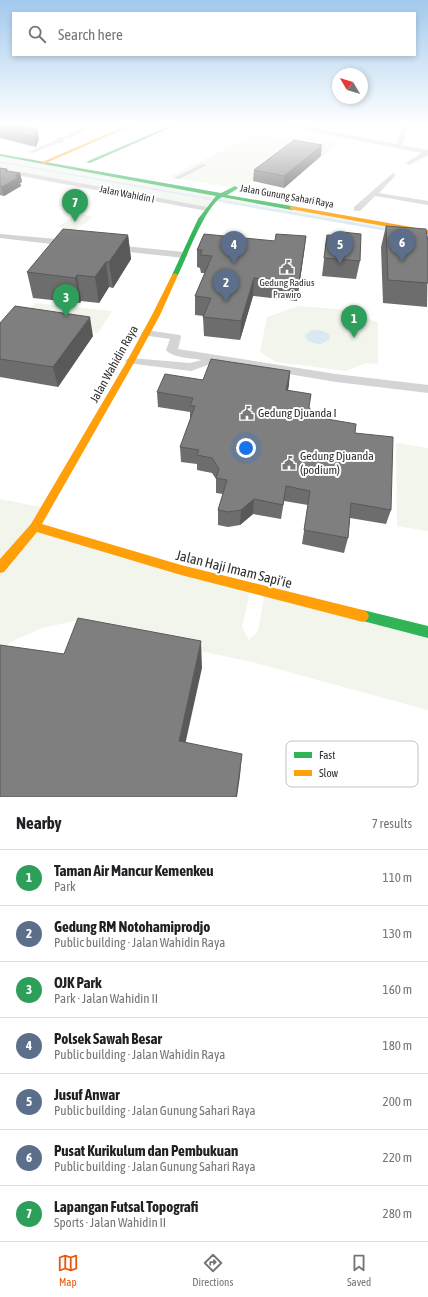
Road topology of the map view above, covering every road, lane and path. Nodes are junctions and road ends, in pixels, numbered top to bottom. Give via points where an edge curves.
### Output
1 (33, 161) edge
2 (45, 161) edge
3 (84, 161) edge
4 (412, 161) edge
5 (88, 162) joint
6 (42, 163) junction
7 (409, 163) dead end
8 (204, 165) dead end
9 (0, 170) edge
10 (393, 176) dead end
11 (177, 178) junction
12 (235, 188) junction
13 (266, 194) dead end
14 (374, 194) junction
15 (214, 201) junction
16 (428, 203) edge
17 (353, 209) joint
18 (371, 212) dead end
19 (428, 232) edge
20 (0, 236) edge
21 (77, 244) edge
22 (108, 247) edge
23 (184, 255) junction
24 (146, 333) junction
25 (214, 360) junction
26 (131, 361) junction
27 (428, 389) edge
28 (35, 527) junction
29 (0, 568) edge
30 (428, 632) edge

1 - 6 street, Jalan Gunung Sahari Raya
2 - 6 street
3 - 5 street, Jalan Gunung Sahari Raya
4 - 7 street
5 - 11 street, Jalan Gunung Sahari Raya
6 - 15 street, Jalan Gunung Sahari Raya
8 - 11 street
9 - 15 street, Jalan Wahidin I
10 - 14 street
11 - 12 street, Jalan Gunung Sahari Raya
12 - 13 street, Jalan Gunung Sahari Raya
12 - 15 street
14 - 16 street
14 - 17 street
15 - 19 street, Jalan Gunung Sahari Raya
15 - 23 street, Jalan Wahidin Raya via 201,219
17 - 18 street
20 - 21 street
22 - 23 street
23 - 24 street, Jalan Wahidin Raya
24 - 25 street via 176,337 171,350
24 - 26 street, Jalan Wahidin Raya
25 - 26 street via 191,367
25 - 27 street
26 - 28 street, Jalan Wahidin Raya
28 - 29 street, Jalan Wahidin Raya
28 - 30 street, Jalan Haji Imam Sapi'ie via 189,573

